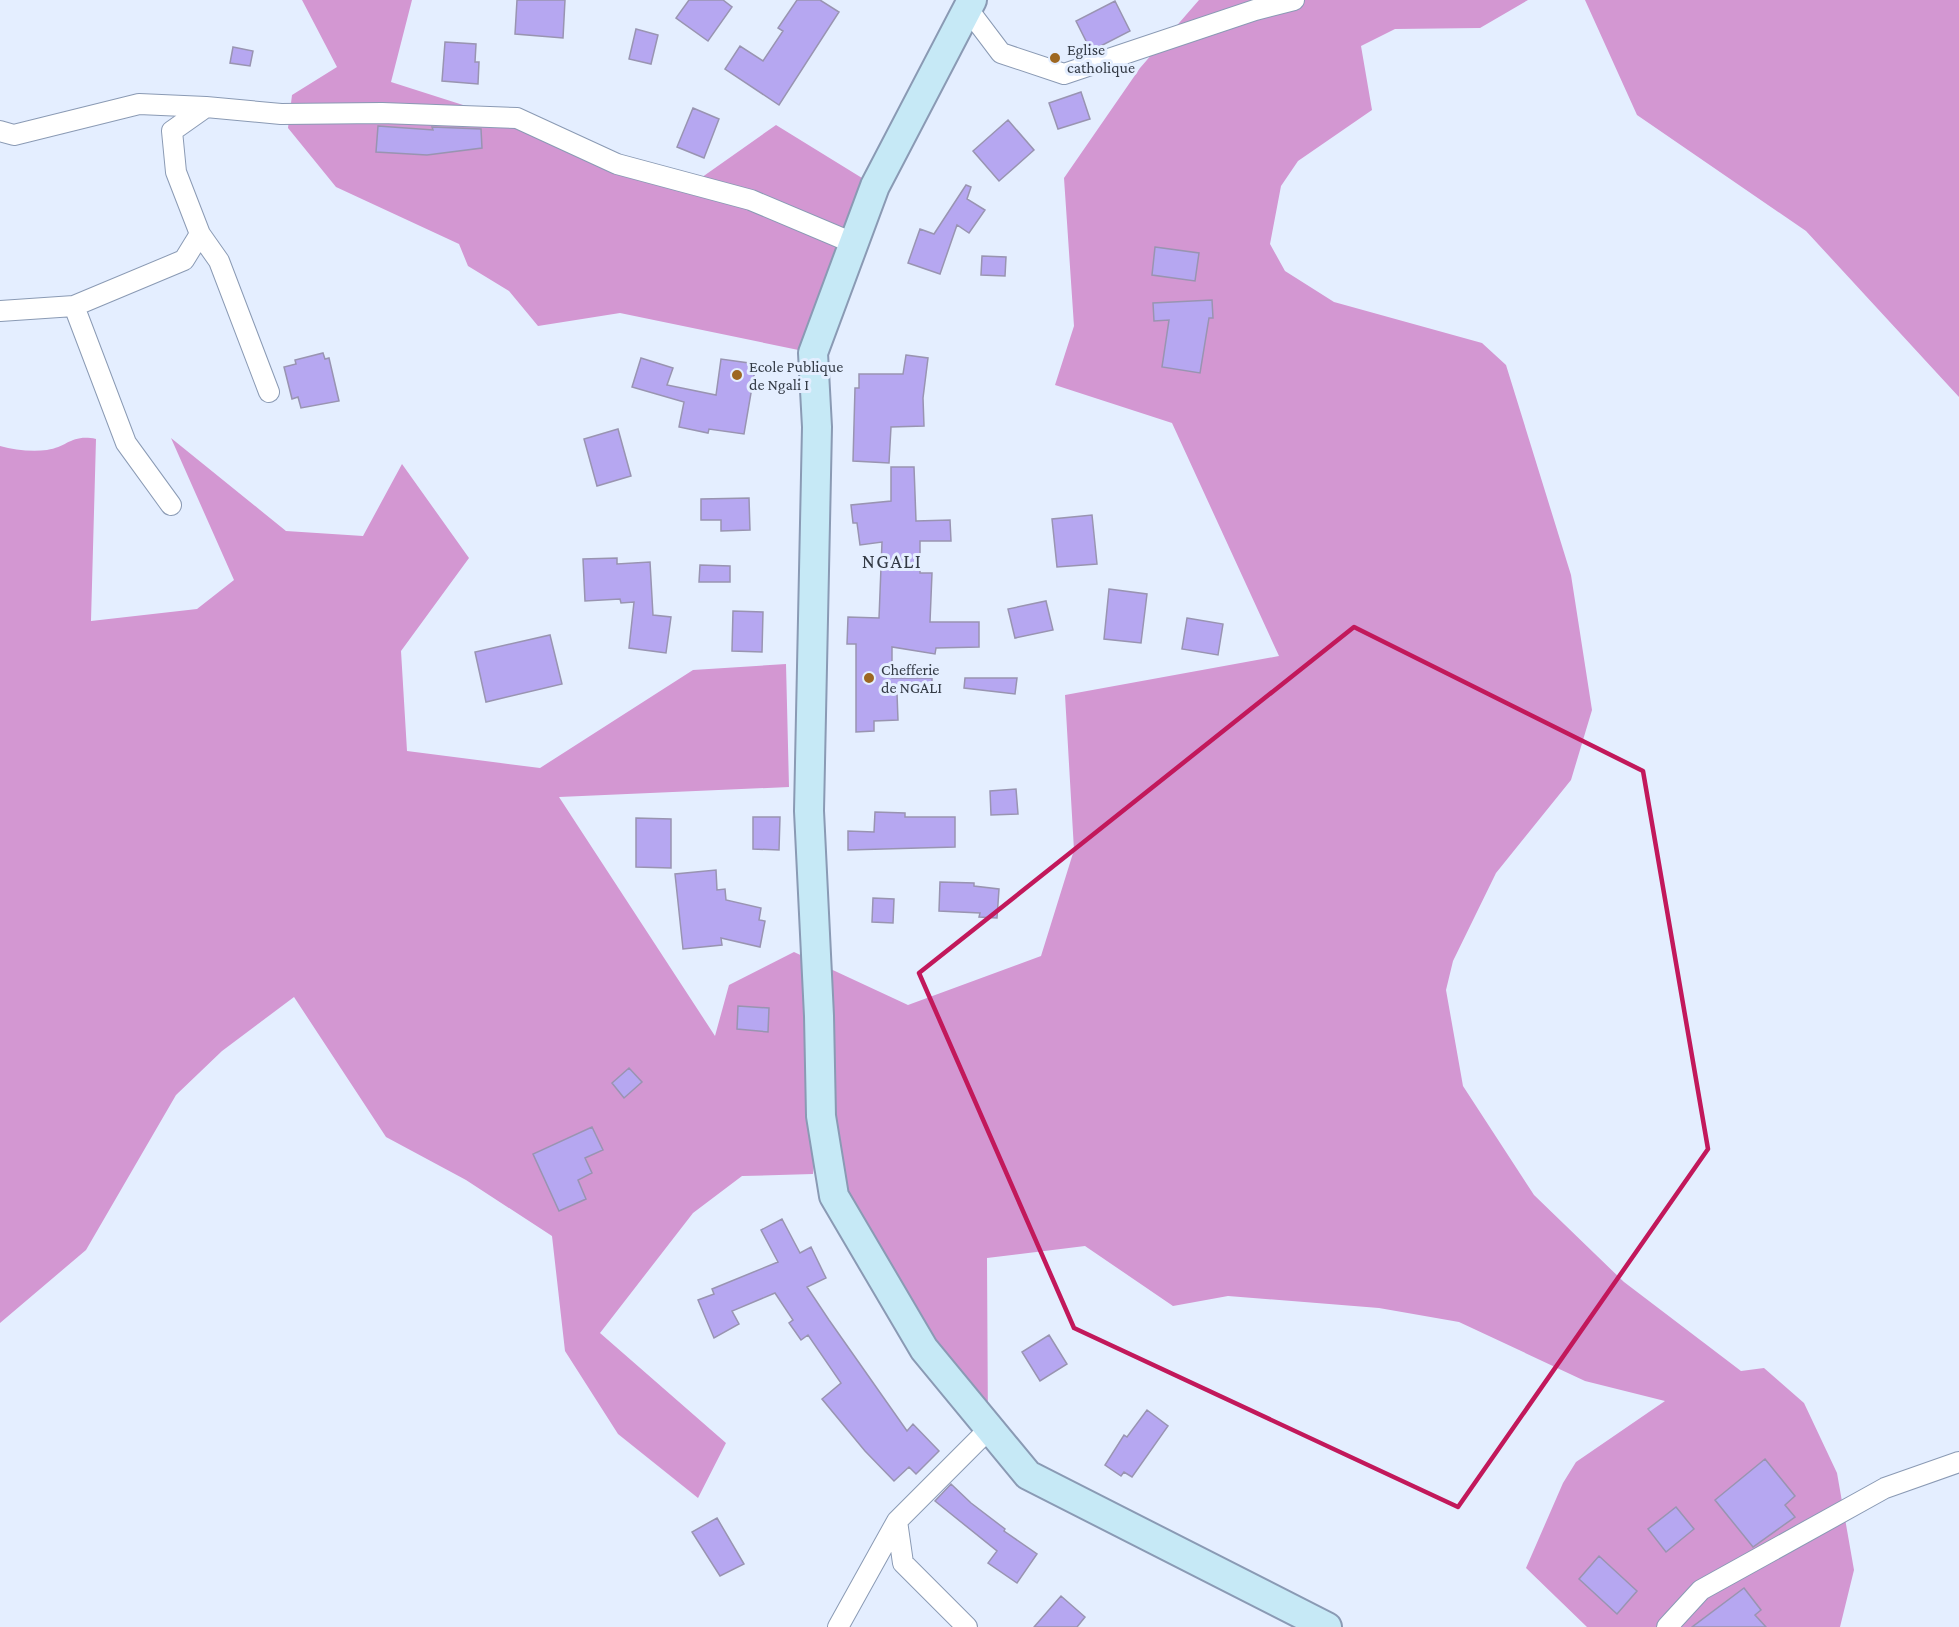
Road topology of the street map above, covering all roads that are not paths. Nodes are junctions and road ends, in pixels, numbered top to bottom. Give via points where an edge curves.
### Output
1 (1294, 0) edge
2 (970, 4) edge
3 (206, 107) junction
4 (0, 131) edge
5 (200, 234) junction
6 (853, 243) junction
7 (74, 306) junction
8 (0, 311) edge
9 (269, 392) dead end
10 (171, 505) dead end
11 (988, 1430) junction
12 (1959, 1462) edge
13 (897, 1521) junction
14 (838, 1627) edge
15 (967, 1627) edge
16 (1327, 1627) edge
17 (1667, 1627) edge

1 - 2 street via 1064,74 1001,53
2 - 6 street via 876,186
3 - 4 street via 139,104 14,135
3 - 5 street via 172,131 176,172
3 - 6 street via 281,114 517,118 617,164 751,200
5 - 7 street via 184,260
5 - 9 street via 219,261
6 - 11 street via 813,353 817,427 809,811 821,1116 834,1196 924,1349
7 - 8 street
7 - 10 street via 126,442
11 - 13 street
11 - 16 street via 1028,1475
12 - 17 street via 1885,1488 1701,1590
13 - 14 street
13 - 15 street via 903,1563

